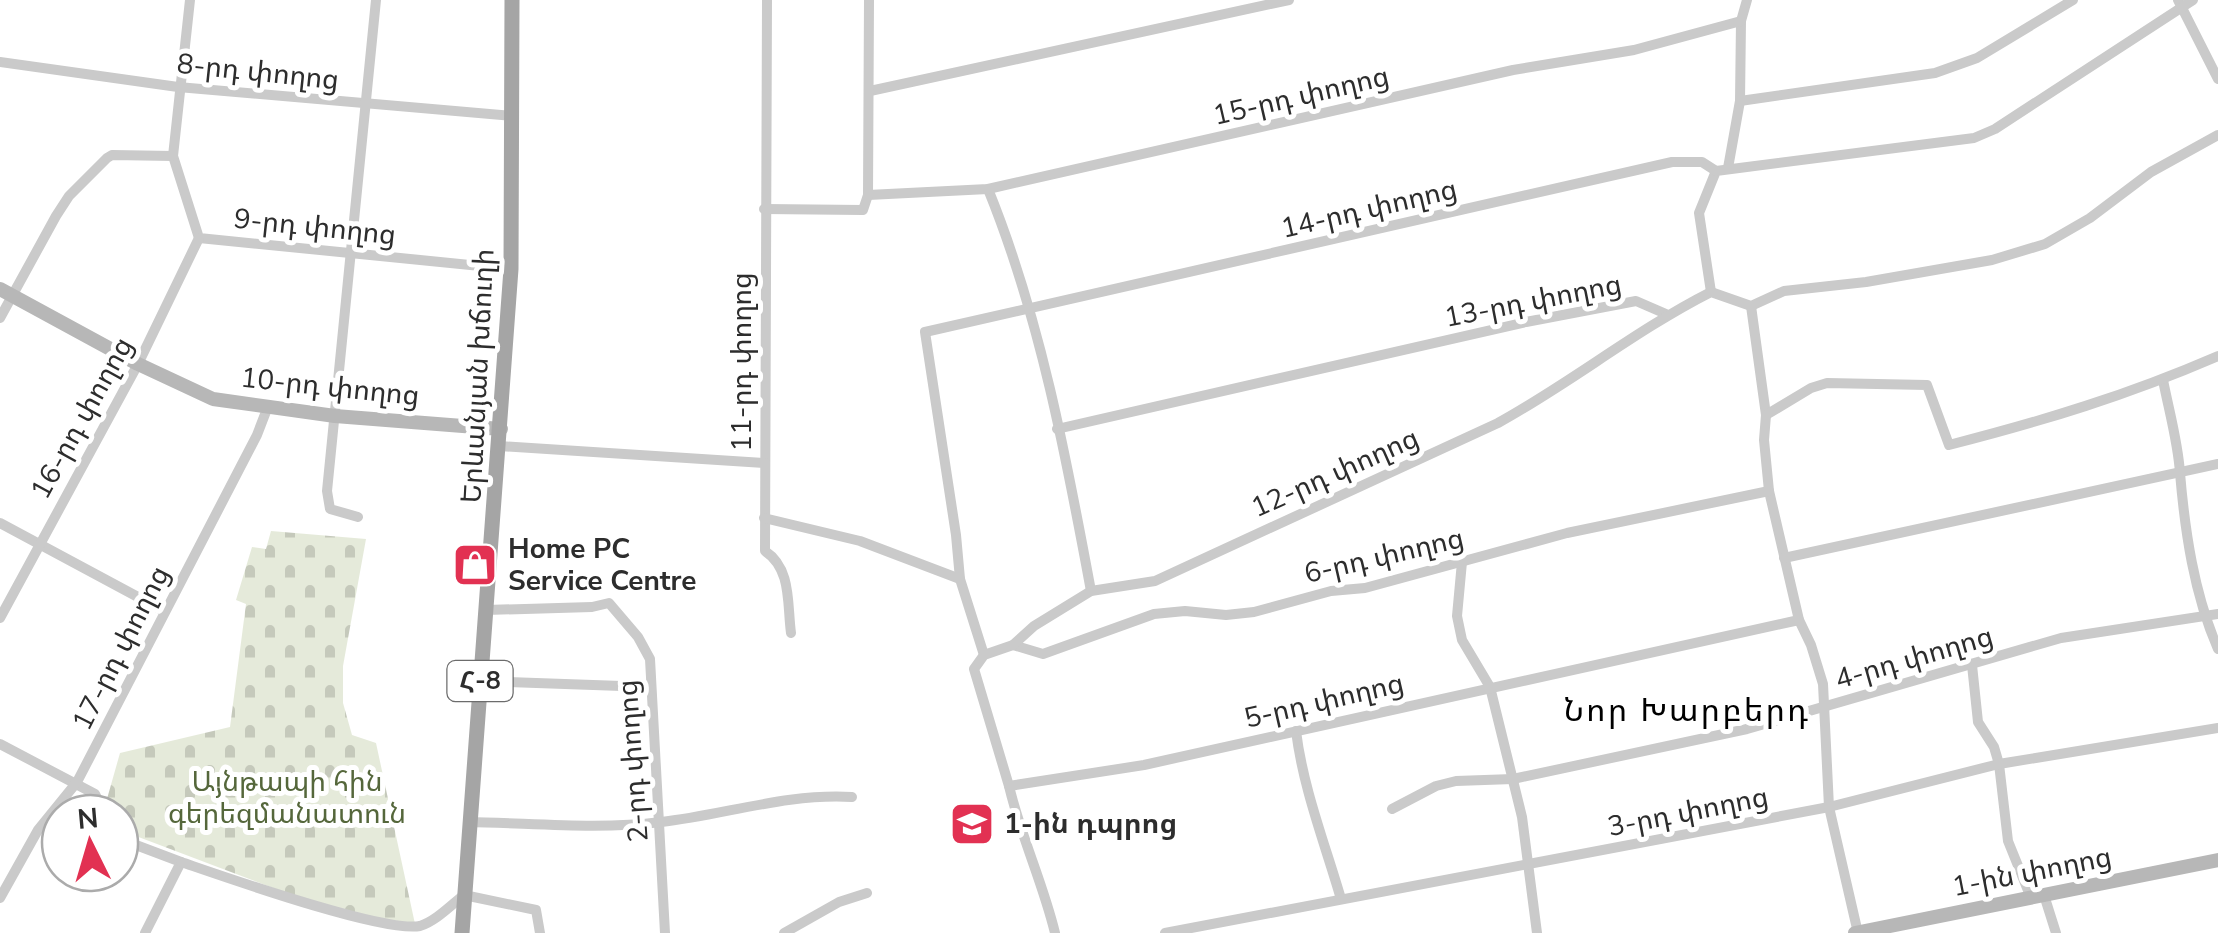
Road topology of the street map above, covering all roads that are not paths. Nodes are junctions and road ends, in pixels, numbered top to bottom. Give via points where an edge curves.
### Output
1 (190, 0) edge
2 (376, 0) edge
3 (512, 0) edge
4 (767, 0) edge
5 (869, 0) edge
6 (1289, 0) edge
7 (1747, 0) edge
8 (2073, 0) edge
9 (2193, 0) edge
10 (2180, 4) edge
11 (1742, 21) junction
12 (0, 62) edge
13 (2218, 79) edge
14 (178, 87) junction
15 (870, 91) junction
16 (1740, 101) junction
17 (366, 105) junction
18 (513, 116) junction
19 (2218, 135) edge
20 (173, 156) junction
21 (1722, 170) junction
22 (988, 189) junction
23 (868, 196) junction
24 (764, 209) junction
25 (199, 238) junction
26 (349, 252) junction
27 (511, 269) junction
28 (6, 292) edge
29 (1711, 292) junction
30 (1751, 306) junction
31 (1029, 307) junction
32 (1666, 314) junction
33 (0, 318) edge
34 (2218, 356) edge
35 (138, 364) junction
36 (2163, 380) junction
37 (267, 408) junction
38 (1766, 415) junction
39 (335, 416) junction
40 (1057, 430) junction
41 (500, 438) junction
42 (765, 462) junction
43 (2218, 464) edge
44 (2180, 471) junction
45 (1769, 490) junction
46 (358, 518) dead end
47 (764, 518) junction
48 (0, 523) edge
49 (38, 544) junction
50 (1784, 558) junction
51 (1462, 562) junction
52 (960, 579) junction
53 (1091, 591) junction
54 (164, 610) junction
55 (486, 610) junction
56 (2218, 614) edge
57 (2204, 617) junction
58 (0, 618) edge
59 (1799, 620) junction
60 (791, 634) dead end
61 (1012, 645) junction
62 (2218, 649) edge
63 (984, 655) junction
64 (1972, 665) junction
65 (480, 681) junction
66 (650, 687) junction
67 (1490, 687) junction
68 (1823, 708) junction
69 (2218, 728) edge
70 (1296, 731) junction
71 (0, 744) edge
72 (2000, 764) junction
73 (1513, 779) junction
74 (77, 782) junction
75 (1009, 786) junction
76 (94, 793) edge
77 (852, 796) dead end
78 (1829, 807) junction
79 (1392, 808) dead end
80 (468, 822) junction
81 (660, 822) junction
82 (140, 847) edge
83 (2218, 860) edge
84 (181, 862) junction
85 (1527, 866) junction
86 (866, 892) dead end
87 (464, 895) junction
88 (2038, 896) junction
89 (0, 898) edge
90 (1341, 899) junction
91 (145, 933) edge
92 (462, 933) edge
93 (540, 933) edge
94 (664, 933) edge
95 (784, 933) edge
96 (1055, 933) edge
97 (1165, 933) edge
98 (1537, 933) edge
99 (1857, 933) edge
100 (2056, 933) edge

1 - 14 street
2 - 17 street
3 - 18 main road, Երևանյան խճուղի / Հ-8
4 - 24 street, 11-րդ փողոց
5 - 15 street
6 - 15 street
7 - 11 street
8 - 16 street via 1977,58 1935,73
9 - 10 street, 14-րդ փողոց
10 - 13 street
10 - 21 street, 14-րդ փողոց via 1974,138
11 - 16 street
11 - 22 street, 15-րդ փողոց
12 - 14 street, 8-րդ փողոց
14 - 17 street, 8-րդ փողոց
14 - 20 street
15 - 23 street
16 - 21 street
17 - 18 street, 8-րդ փողոց
17 - 26 street
18 - 27 main road, Երևանյան խճուղի / Հ-8
19 - 30 street via 2045,244 1992,260 1784,292
20 - 25 street, 9-րդ փողոց
20 - 28 street via 106,158 69,196
21 - 29 street via 1699,213
21 - 31 street, 14-րդ փողոց via 1672,162
22 - 23 street, 15-րդ փողոց
22 - 31 street
23 - 24 street, 15-րդ փողոց via 862,210
24 - 42 street, 11-րդ փողոց
25 - 26 street, 9-րդ փողոց
25 - 35 street, 16-րդ փողոց
26 - 27 street, 9-րդ փողոց
26 - 39 street
27 - 41 main road, Երևանյան խճուղի / Հ-8
28 - 33 street
28 - 35 street, 10-րդ փողոց
29 - 30 street
29 - 32 street
30 - 38 street
31 - 40 street
31 - 52 street, 14-րդ փողոց via 925,332
32 - 40 street, 13-րդ փողոց via 1636,302 1544,318
32 - 53 street, 12-րդ փողոց via 1498,424 1155,581
34 - 36 street
35 - 37 street, 10-րդ փողոց via 213,400
35 - 49 street, 16-րդ փողոց
36 - 38 street via 2058,418 1949,445 1927,384 1827,382
36 - 44 street
37 - 39 street, 10-րդ փողոց
37 - 54 street, 17-րդ փողոց
38 - 45 street
39 - 41 street, 10-րդ փողոց
39 - 46 street via 326,490 330,509
40 - 53 street
41 - 42 street
41 - 55 main road, Երևանյան խճուղի / Հ-8
42 - 47 street, 11-րդ փողոց
43 - 44 street
44 - 50 street
44 - 57 street
45 - 50 street
45 - 51 street, 6-րդ փողոց
47 - 52 street via 860,541
47 - 60 street, 11-րդ փողոց via 765,551 784,570
48 - 49 street
49 - 54 street
49 - 58 street, 16-րդ փողոց
50 - 59 street
51 - 61 street, 6-րդ փողոց via 1254,612 1154,614 1043,654
51 - 67 street via 1462,640
52 - 63 street
53 - 61 street, 12-րդ փողոց
54 - 74 street, 17-րդ փողոց
55 - 65 main road, Երևանյան խճուղի / Հ-8
55 - 66 street, 2-րդ փողոց via 609,603 650,659
56 - 57 street, 4-րդ փողոց
57 - 62 street
57 - 64 street, 4-րդ փողոց via 2060,638
59 - 67 street, 5-րդ փողոց
59 - 68 street via 1823,684
61 - 63 street
63 - 75 street via 974,669
64 - 68 street, 4-րդ փողոց
64 - 72 street via 1978,722
65 - 66 street
65 - 80 main road, Երևանյան խճուղի / Հ-8
66 - 81 street, 2-րդ փողոց
67 - 70 street, 5-րդ փողոց
67 - 73 street
68 - 73 street, 4-րդ փողոց
68 - 78 street
69 - 72 street, 3-րդ փողոց
70 - 75 street, 5-րդ փողոց
70 - 90 street via 1302,773
71 - 74 street
72 - 78 street, 3-րդ փողոց
72 - 88 street via 2008,841
73 - 79 street, 4-րդ փողոց via 1456,781
73 - 85 street
74 - 76 street
74 - 89 street, 17-րդ փողոց via 38,830
75 - 96 street
77 - 81 street
78 - 85 street, 3-րդ փողոց
78 - 99 street
80 - 81 street
80 - 87 main road, Երևանյան խճուղի / Հ-8
81 - 94 street, 2-րդ փողոց
82 - 84 street
83 - 88 street, 1-ին փողոց
84 - 87 street via 346,918 408,928
84 - 91 street
85 - 90 street, 3-րդ փողոց
85 - 98 street
86 - 95 street
87 - 92 main road, Երևանյան խճուղի / Հ-8
87 - 93 street via 530,906
88 - 99 street, 1-ին փողոց
88 - 100 street
90 - 97 street, 3-րդ փողոց

